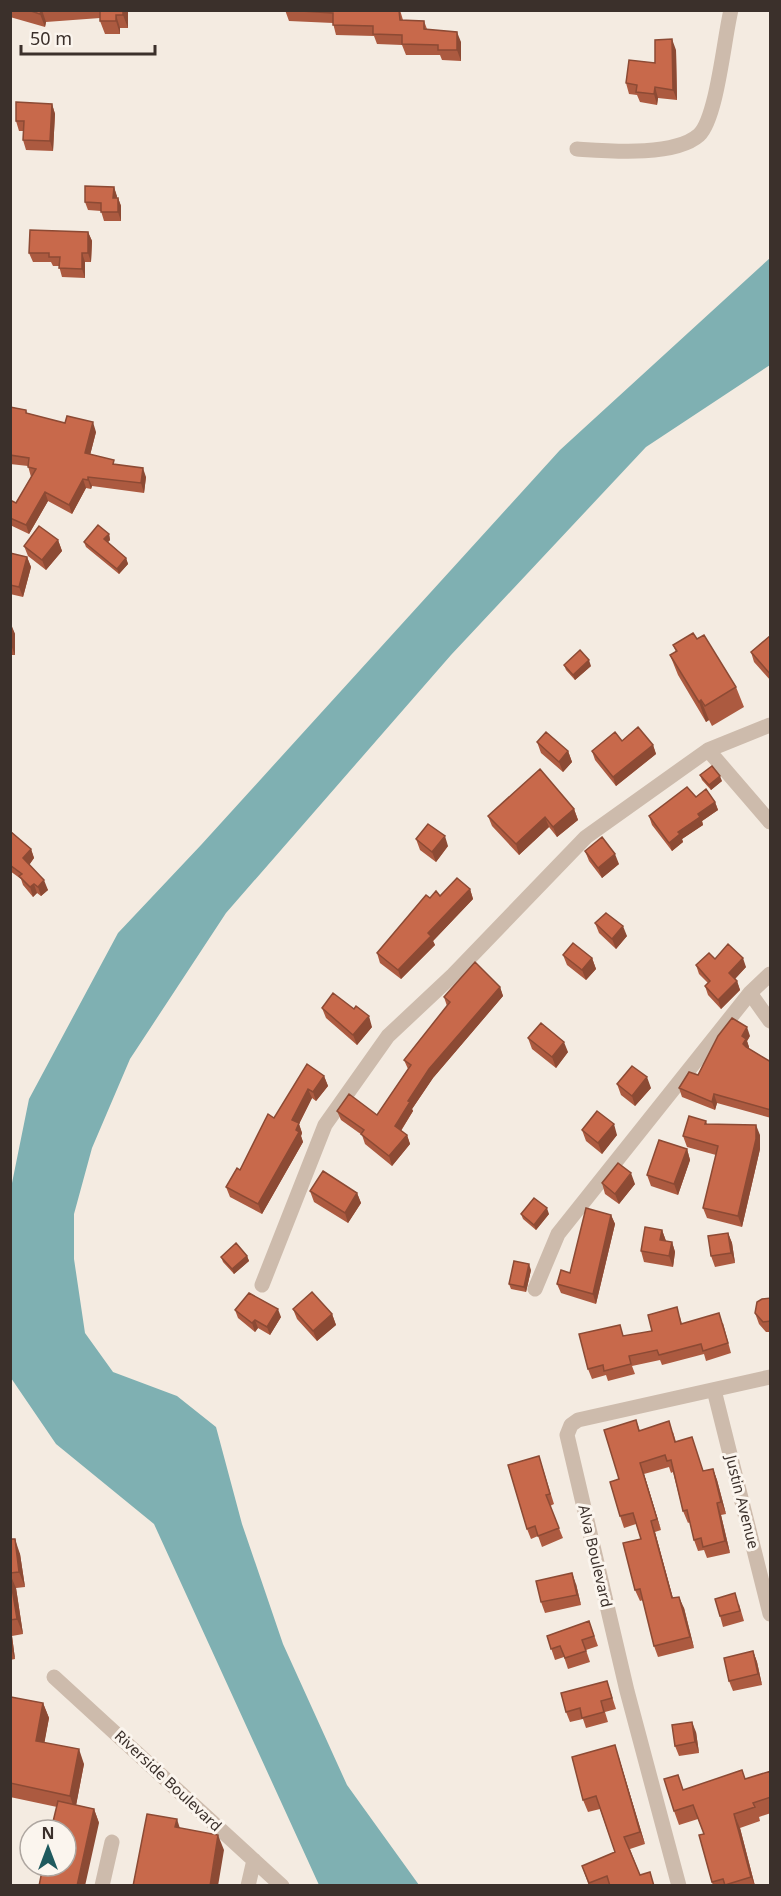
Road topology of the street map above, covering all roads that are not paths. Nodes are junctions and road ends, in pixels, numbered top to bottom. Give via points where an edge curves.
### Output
1 (731, 10) edge
2 (577, 149) dead end
3 (771, 725) edge
4 (708, 750) junction
5 (771, 822) edge
6 (771, 974) edge
7 (750, 993) junction
8 (771, 1021) edge
9 (262, 1285) dead end
10 (535, 1289) dead end
11 (771, 1377) edge
12 (714, 1390) junction
13 (771, 1614) edge
14 (54, 1677) dead end
15 (112, 1842) dead end
16 (254, 1860) junction
17 (102, 1886) edge
18 (248, 1886) edge
19 (282, 1886) edge
20 (679, 1886) edge

1 - 2 street via 713,101 699,135 666,147 626,151
3 - 4 street
4 - 5 street
4 - 9 street via 586,837 453,975 388,1036 325,1125
6 - 7 street
7 - 8 street
7 - 10 street via 558,1234
11 - 12 street, Alva Boulevard
12 - 13 street, Justin Avenue
12 - 20 street, Alva Boulevard via 578,1420 567,1436 627,1691
14 - 16 street, Riverside Boulevard
15 - 17 street
16 - 18 street
16 - 19 street, Riverside Boulevard

